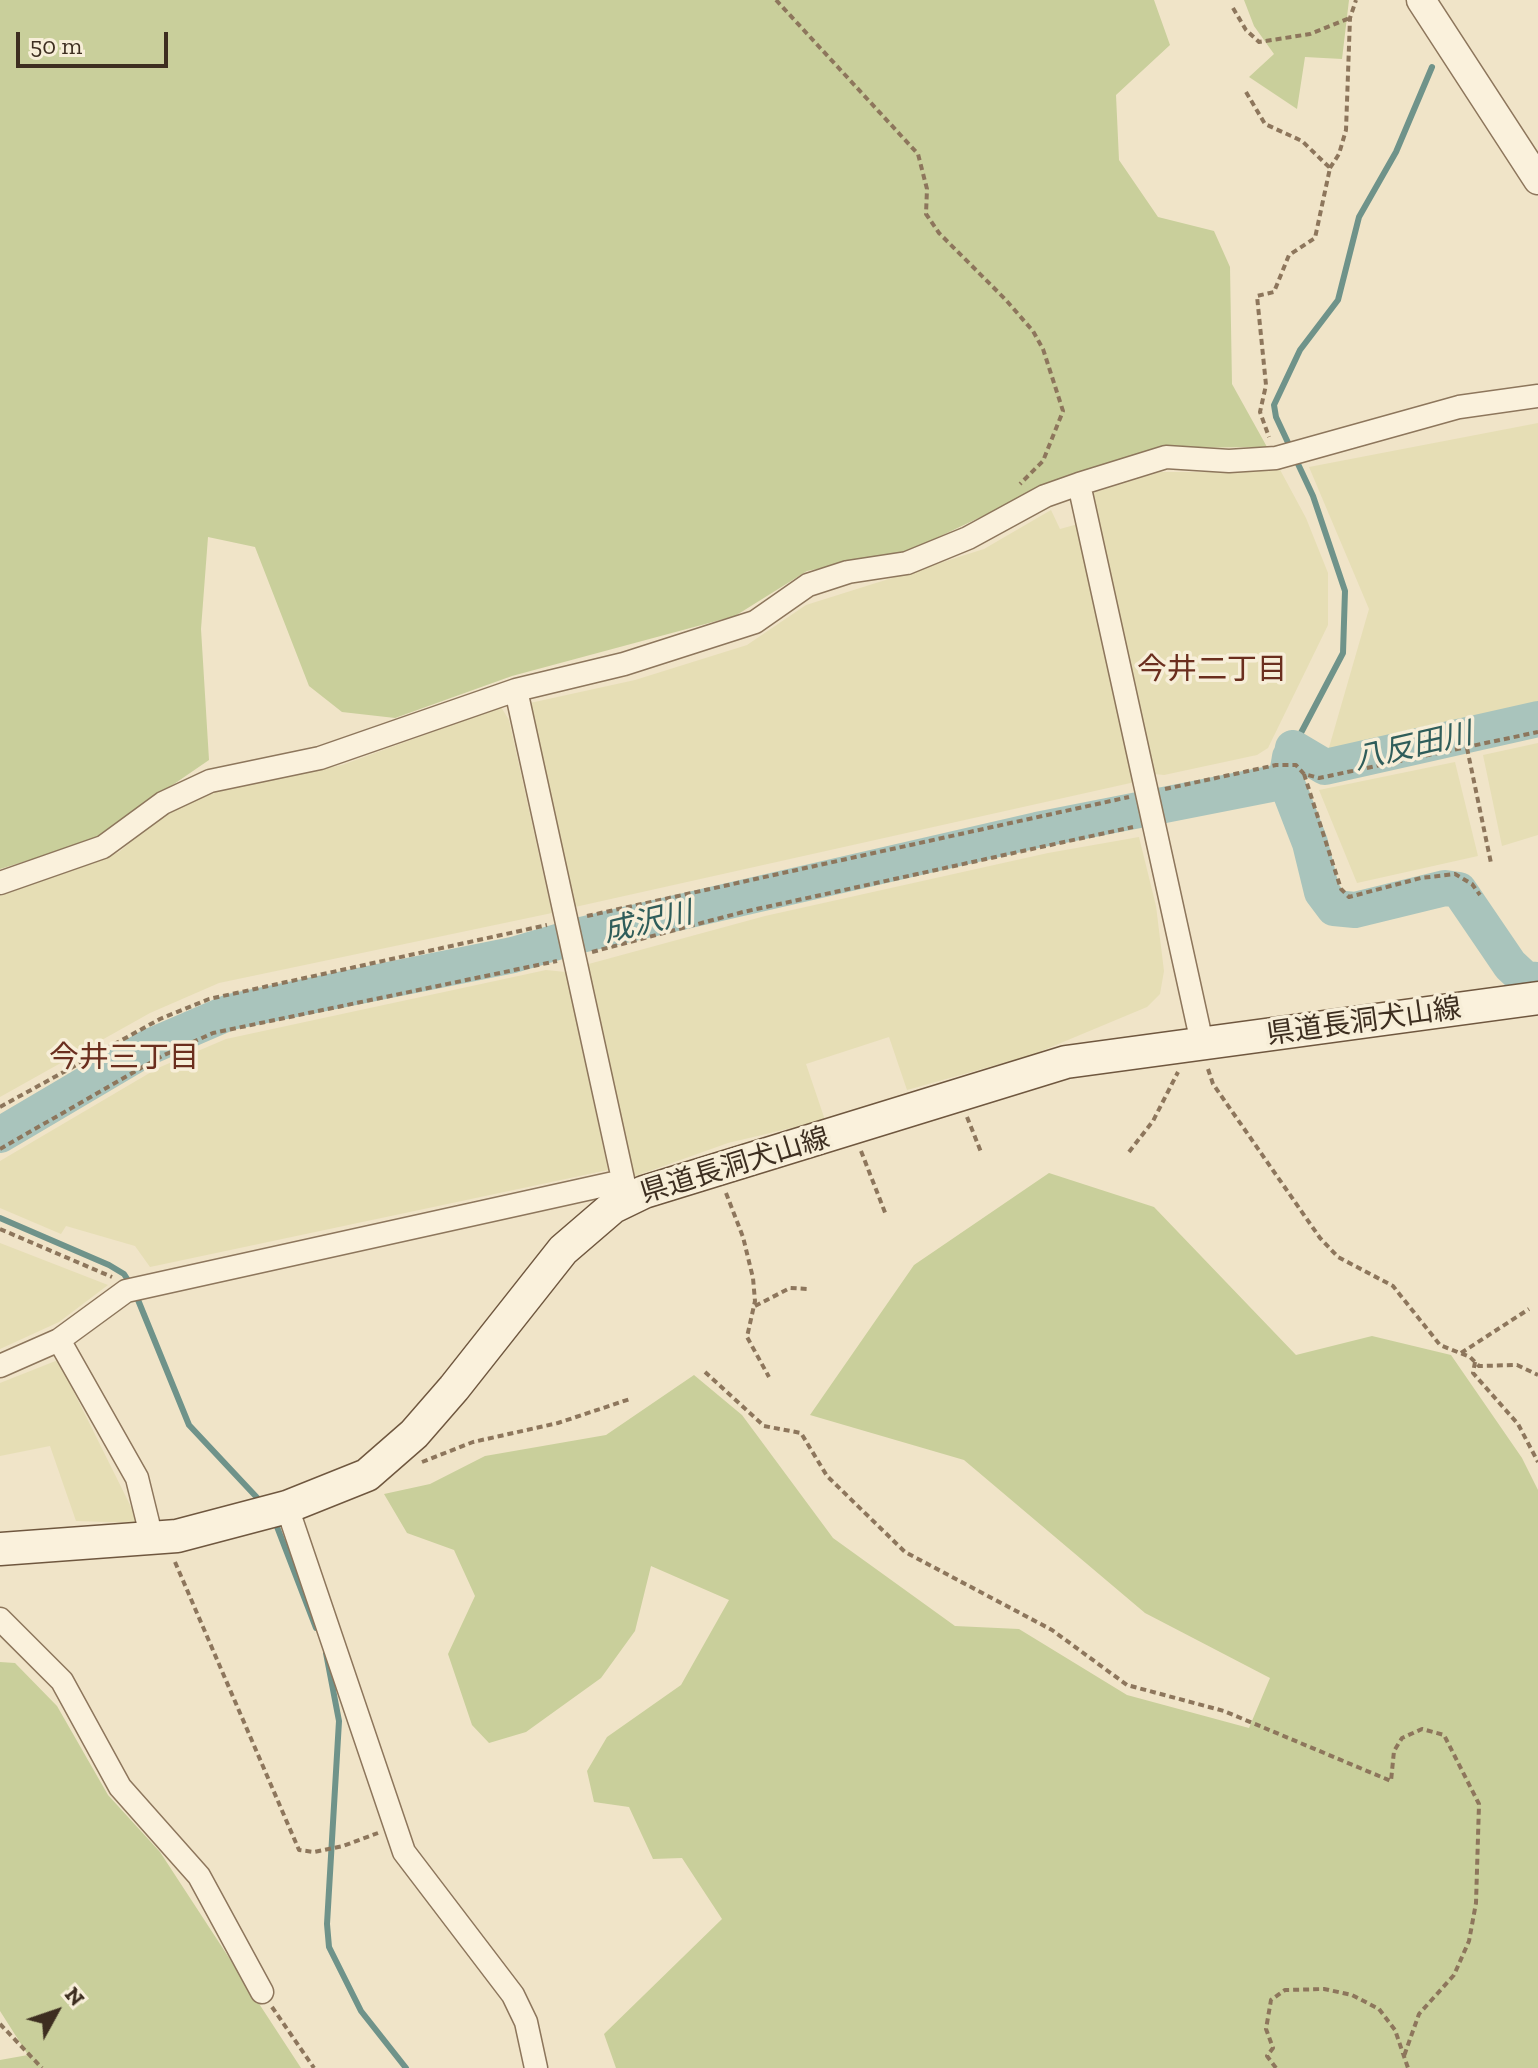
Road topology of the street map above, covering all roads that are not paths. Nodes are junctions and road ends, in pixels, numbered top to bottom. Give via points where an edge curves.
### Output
1 (1421, 0) edge
2 (1538, 180) edge
3 (1538, 396) edge
4 (1079, 484) junction
5 (516, 690) junction
6 (0, 883) edge
7 (1538, 998) edge
8 (1191, 1044) junction
9 (625, 1190) junction
10 (59, 1340) junction
11 (0, 1366) edge
12 (274, 1511) junction
13 (159, 1539) junction
14 (0, 1549) edge
15 (0, 1619) edge
16 (262, 1992) road end
17 (536, 2068) edge

1 - 2 street
3 - 4 street via 1459,407 1276,458 1166,457
4 - 5 street via 907,563 848,572 808,585 755,622 624,664
4 - 8 street via 1150,805
5 - 6 street via 320,758 210,781 163,803 103,847
5 - 9 street
7 - 8 main road, 県道長洞犬山線
8 - 9 main road, 県道長洞犬山線 via 1066,1062 716,1169
9 - 10 street via 134,1289
9 - 12 main road, 県道長洞犬山線 via 563,1250 454,1388 378,1467
10 - 11 street
10 - 13 street via 137,1478
12 - 13 main road, 県道長洞犬山線
12 - 17 street via 410,1863 513,1995 526,2022
13 - 14 main road, 県道長洞犬山線
15 - 16 street via 62,1681 120,1787 199,1876

